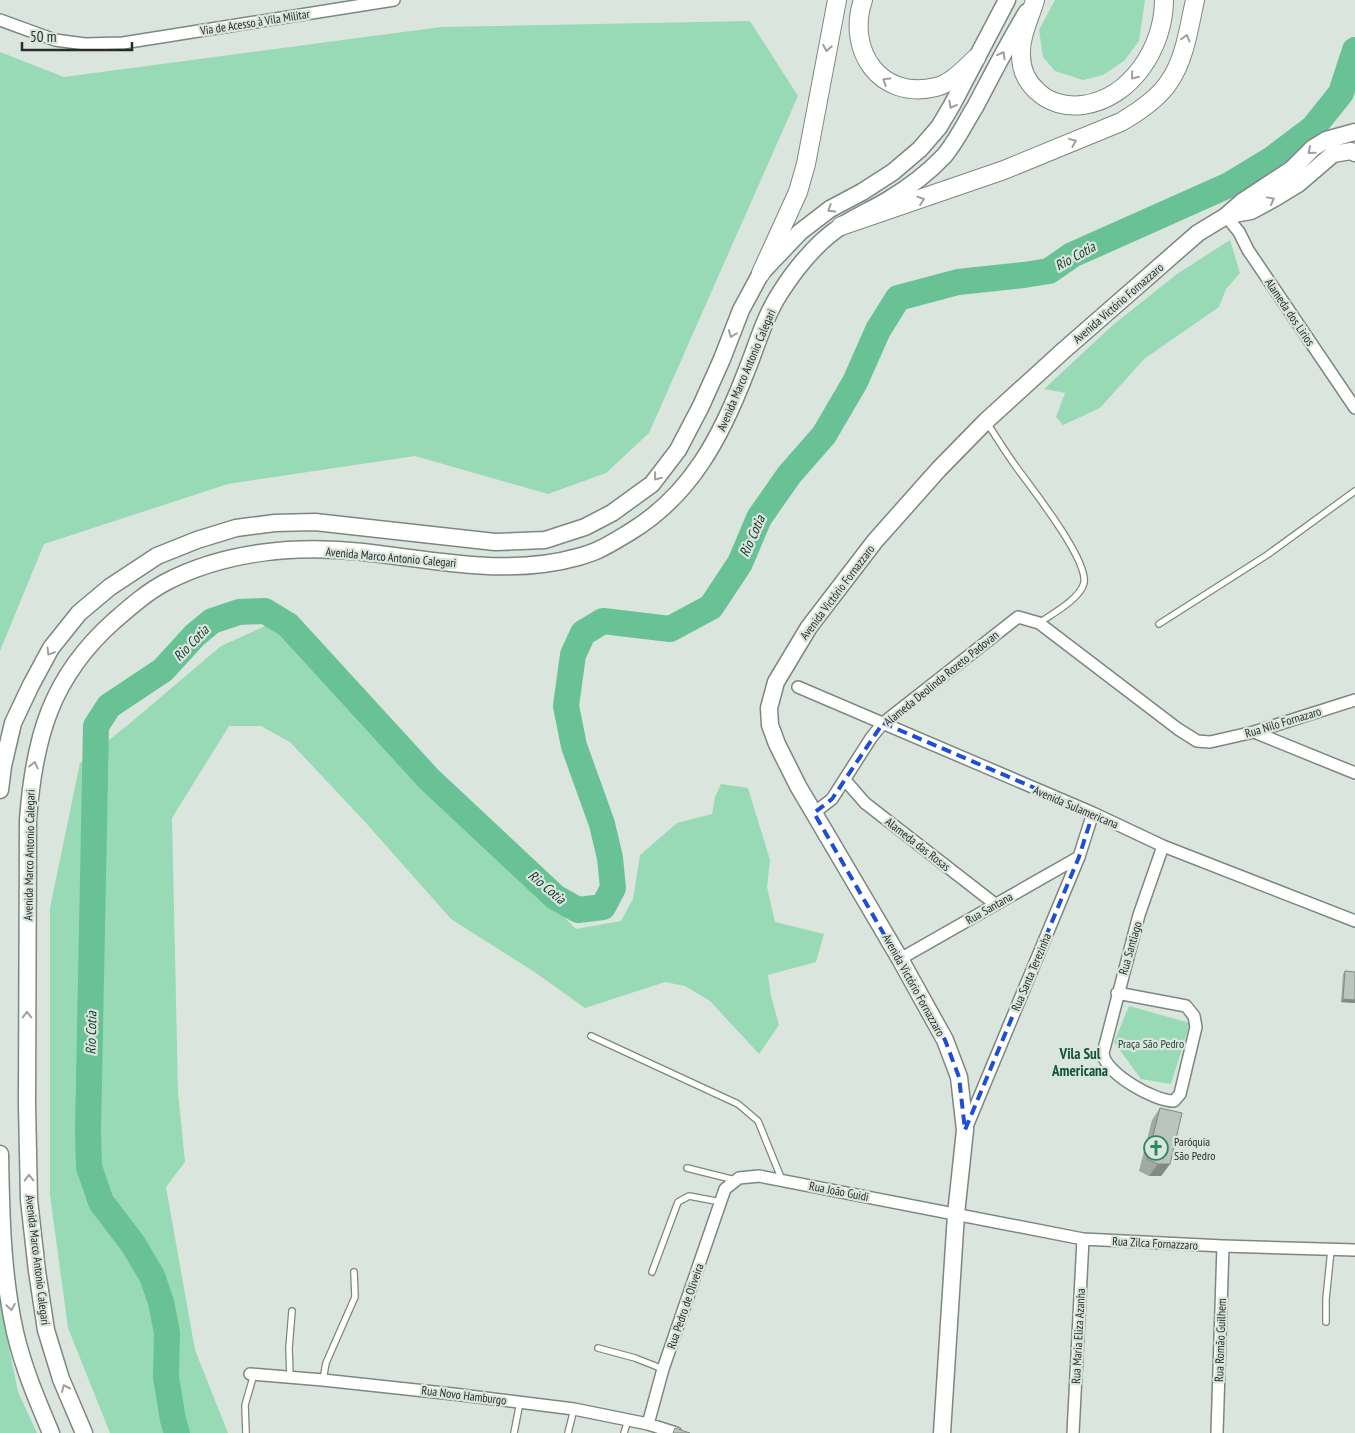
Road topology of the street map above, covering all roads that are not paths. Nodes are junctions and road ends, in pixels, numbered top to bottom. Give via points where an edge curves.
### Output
1 (394, 0) edge
2 (837, 0) edge
3 (863, 0) edge
4 (1007, 0) edge
5 (1034, 0) edge
6 (1164, 0) edge
7 (1195, 0) edge
8 (0, 20) edge
9 (976, 58) junction
10 (1355, 132) edge
11 (1355, 153) edge
12 (1226, 216) junction
13 (841, 226) junction
14 (761, 273) junction
15 (1355, 408) edge
16 (986, 421) junction
17 (1355, 490) edge
18 (1039, 623) junction
19 (1159, 624) dead end
20 (798, 687) dead end
21 (1355, 700) edge
22 (883, 723) junction
23 (1254, 732) junction
24 (1355, 773) edge
25 (845, 780) junction
26 (0, 790) edge
27 (814, 813) junction
28 (1093, 813) junction
29 (1163, 846) junction
30 (1079, 857) junction
31 (995, 904) junction
32 (1355, 922) edge
33 (900, 959) junction
34 (1118, 993) junction
35 (591, 1036) dead end
36 (966, 1130) junction
37 (0, 1154) edge
38 (687, 1168) dead end
39 (735, 1180) junction
40 (782, 1180) junction
41 (721, 1202) junction
42 (956, 1214) junction
43 (1083, 1239) junction
44 (1223, 1246) junction
45 (1331, 1250) junction
46 (1355, 1250) edge
47 (354, 1272) dead end
48 (652, 1272) dead end
49 (292, 1311) dead end
50 (1326, 1322) dead end
51 (598, 1348) dead end
52 (663, 1369) junction
53 (252, 1374) joint
54 (290, 1377) junction
55 (323, 1380) junction
56 (520, 1402) junction
57 (574, 1409) junction
58 (628, 1420) junction
59 (648, 1424) junction
60 (570, 1432) edge
61 (51, 1433) edge
62 (84, 1433) edge
63 (246, 1433) edge
64 (514, 1433) edge
65 (624, 1433) edge
66 (676, 1433) edge
67 (942, 1433) edge
68 (1073, 1433) edge
69 (1217, 1433) edge

1 - 8 street, Via de Acesso à Vila Militar via 123,42 85,44 55,40
2 -> 14 main road via 806,164 798,192
9 -> 3 main road via 955,78 937,87 894,86 877,75 868,62 858,22
4 - 9 main road, Avenida Marco Antonio Calegari
6 -> 5 main road via 1158,39 1128,83 1094,104 1073,106 1056,103 1040,94 1028,82 1023,71 1023,37
13 -> 5 main road, Avenida Marco Antonio Calegari via 917,181 945,154
13 -> 7 main road via 1004,170 1138,112 1169,82 1180,61
9 -> 14 main road, Avenida Marco Antonio Calegari via 939,127 920,150 894,172 830,209 800,232
10 -> 12 main road, Avenida Victório Fornazzaro via 1326,140 1313,148 1292,169
12 -> 11 main road via 1251,211 1275,198 1298,184 1333,154
12 - 15 street, Alameda dos Lirios
12 - 16 main road, Avenida Victório Fornazzaro via 1198,233
62 -> 13 main road, Avenida Marco Antonio Calegari via 61,1379 46,1330 29,1200 27,1104 28,820 31,780 41,732 70,670 100,633 165,582 207,565 249,554 301,550 359,552 441,563 505,567 552,564 596,551 634,530 674,500 690,480 712,447 734,403 777,297 793,273
14 -> 26 main road, Avenida Marco Antonio Calegari via 678,450 652,484 612,514 545,540 495,542 315,522 275,523 236,528 157,556 110,587 79,613 51,648 14,723
16 - 18 lane via 1058,524 1082,568 1084,581 1080,593
16 - 27 main road, Avenida Victório Fornazzaro via 875,541 808,627 776,682 769,708 770,726
17 - 19 lane via 1267,555
18 - 22 street, Alameda Deolinda Rozeto Padovan via 1018,617
18 - 23 street, Rua Nilo Fornazaro via 1197,741 1210,742
20 - 22 street, Avenida Sulamericana
21 - 23 street, Rua Nilo Fornazaro
22 - 25 street, Alameda Deolinda Rozeto Padovan
22 - 28 street, Avenida Sulamericana
23 - 24 street
25 - 27 street, Alameda Deolinda Rozeto Padovan via 832,799
25 - 31 street, Alameda das Rosas via 866,803
27 - 33 main road, Avenida Victório Fornazzaro
28 - 29 street, Avenida Sulamericana
28 - 30 street, Rua Santa Terezinha
29 - 32 street, Avenida Sulamericana
29 - 34 street, Rua Santiago via 1139,915
30 - 31 street, Rua Santana
30 - 36 street, Rua Santa Terezinha
31 - 33 street, Rua Santana
33 - 36 main road, Avenida Victório Fornazzaro via 945,1040 959,1077
34 - 34 street, Rua Santiago via 1186,1006 1194,1016 1196,1027 1180,1094 1174,1101 1135,1087 1104,1060
35 - 40 lane via 738,1104 758,1121
36 - 42 main road, Avenida Victório Fornazzaro
37 -> 61 main road via 5,1271 15,1333
38 - 39 lane
39 - 40 street, Rua João Guidi via 759,1176
39 - 41 street, Rua Pedro de Oliveira via 725,1189
40 - 42 street, Rua João Guidi
41 - 48 lane via 689,1196 678,1202
41 - 52 street, Rua Pedro de Oliveira
42 - 43 street, Rua Zilca Fornazzaro
42 - 67 main road, Avenida Victório Fornazzaro
43 - 44 street, Rua Zilca Fornazzaro
43 - 68 street, Rua Maria Eliza Azanha
44 - 45 street, Rua Zilca Fornazzaro
44 - 69 street, Rua Romão Guilhem
45 - 46 street, Rua Zilca Fornazzaro
45 - 50 lane
47 - 55 lane via 355,1297 326,1363
49 - 54 lane
51 - 52 lane
52 - 59 street, Rua Pedro de Oliveira
53 - 54 street, Rua Novo Hamburgo
53 - 63 lane via 245,1405
54 - 55 street, Rua Novo Hamburgo
55 - 56 street, Rua Novo Hamburgo
56 - 57 street, Rua Novo Hamburgo
56 - 64 lane
57 - 58 street, Rua Novo Hamburgo
57 - 60 lane
58 - 59 street, Rua Novo Hamburgo
58 - 65 lane
59 - 66 street, Rua Novo Hamburgo

